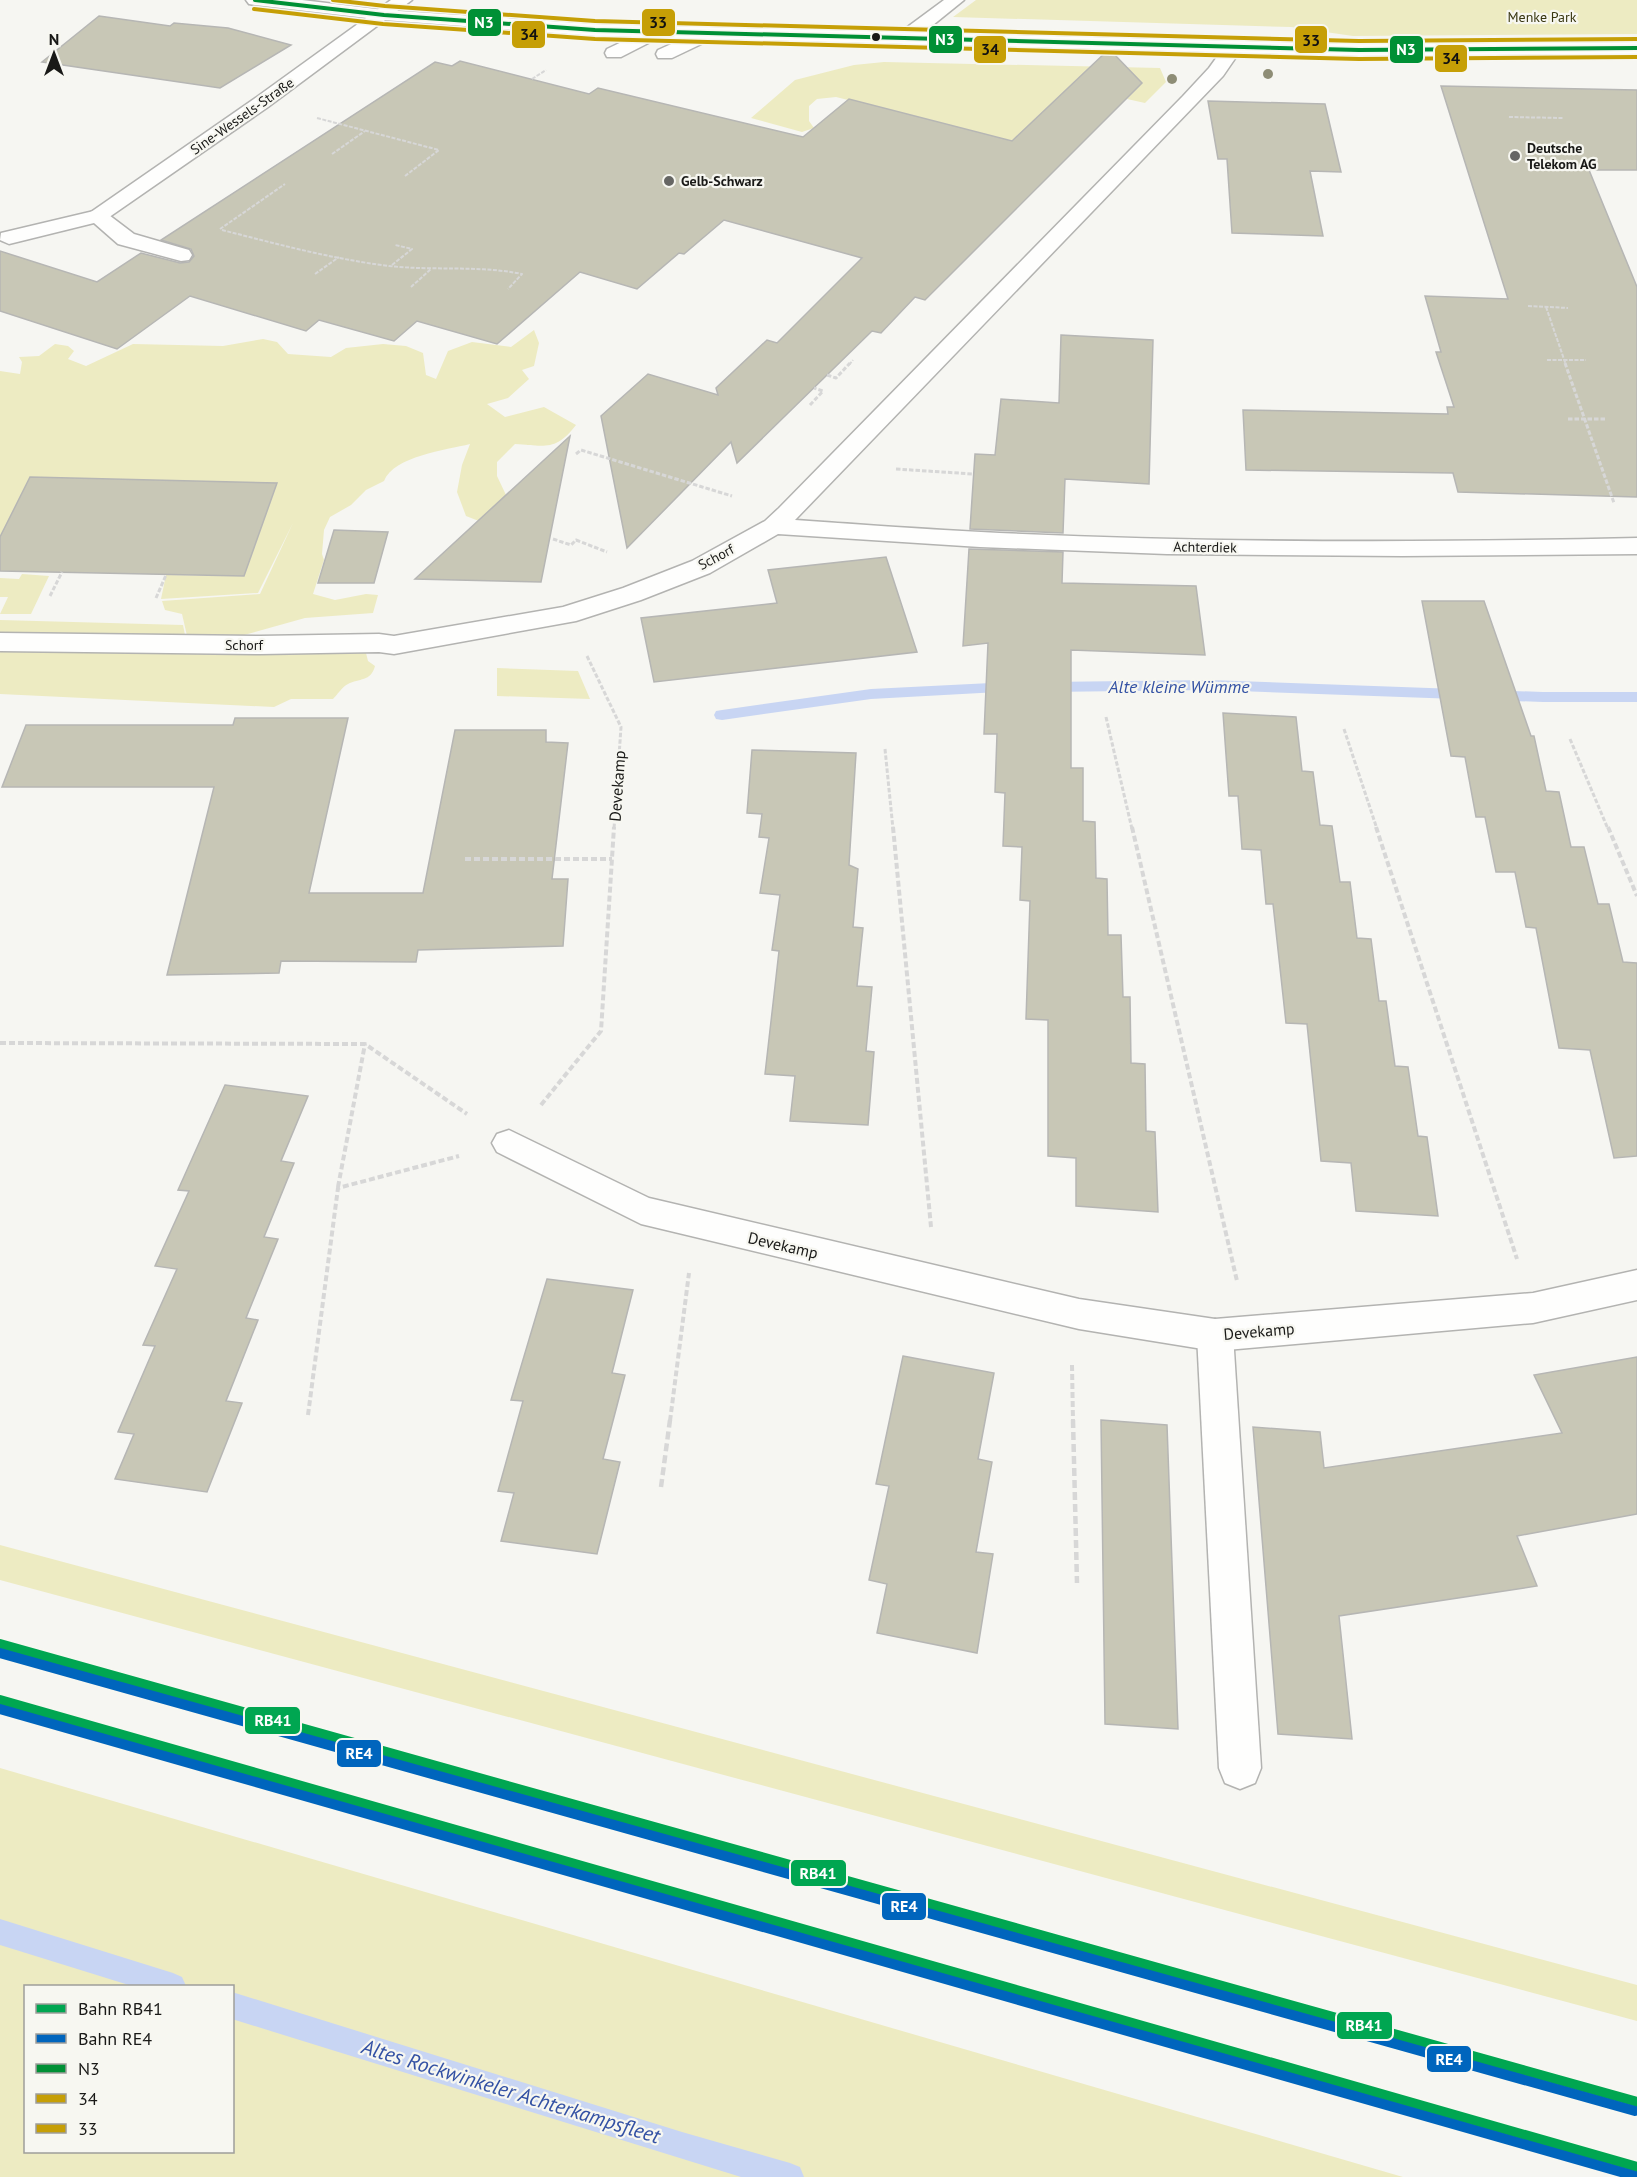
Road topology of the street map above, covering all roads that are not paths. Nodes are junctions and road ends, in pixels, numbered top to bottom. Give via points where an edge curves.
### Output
1 (255, 0) edge
2 (403, 0) edge
3 (955, 0) edge
4 (384, 15) junction
5 (655, 32) junction
6 (709, 33) junction
7 (905, 38) junction
8 (1234, 47) junction
9 (1637, 48) edge
10 (614, 53) dead end
11 (665, 54) dead end
12 (98, 216) junction
13 (9, 238) dead end
14 (175, 259) dead end
15 (781, 519) junction
16 (1633, 546) edge
17 (0, 642) edge
18 (509, 1143) road end
19 (1637, 1286) edge
20 (1232, 1333) junction
21 (1240, 1768) dead end

1 - 4 street
2 - 4 street, Sine-Wessels-Straße
3 - 7 street
4 - 5 street
4 - 12 street, Sine-Wessels-Straße
5 - 6 street
5 - 10 street
6 - 7 street
6 - 11 street
7 - 8 street
8 - 9 street
8 - 15 street, Schorf via 1190,100
12 - 13 street
12 - 14 street via 126,238 133,252
15 - 16 street, Achterdiek via 1007,541 1130,545
15 - 17 street, Schorf via 701,567 632,594 567,615 394,645
18 - 20 street, Devekamp via 641,1210 1079,1314
19 - 20 street, Devekamp via 1533,1308
20 - 21 street

